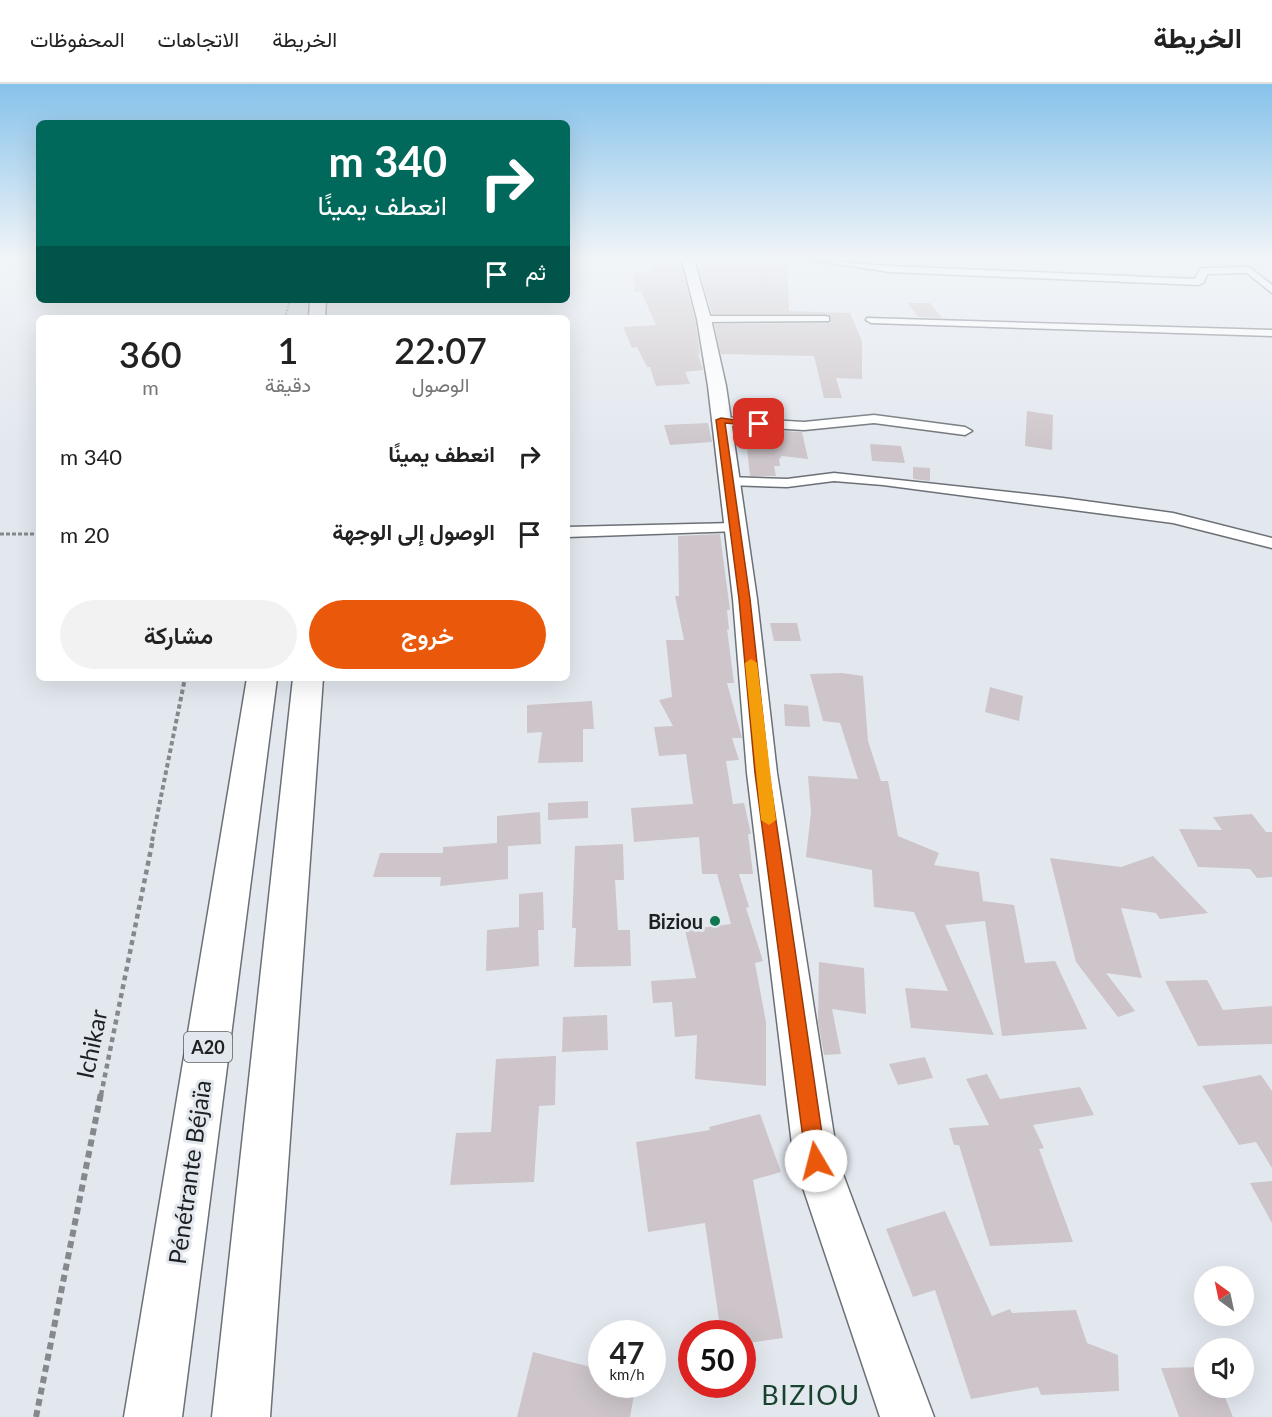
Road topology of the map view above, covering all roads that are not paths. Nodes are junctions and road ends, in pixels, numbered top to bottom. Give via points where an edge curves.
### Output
1 (705, 322) edge
2 (939, 322) edge
3 (1272, 333) edge
4 (721, 420) junction
5 (965, 431) dead end
6 (728, 481) junction
7 (734, 528) junction
8 (570, 532) edge
9 (1272, 543) edge
10 (262, 681) edge
11 (308, 681) edge
12 (153, 1417) edge
13 (241, 1417) edge
14 (907, 1417) edge

1 - 4 main road
2 - 3 street
4 - 5 street via 804,426 874,419
4 - 6 main road
6 - 7 main road
6 - 9 street via 787,483 861,478 1173,518
7 - 8 street
7 - 14 main road via 762,773 816,1161
10 - 12 highway, Pénétrante Béjaïa / A20
11 - 13 highway

